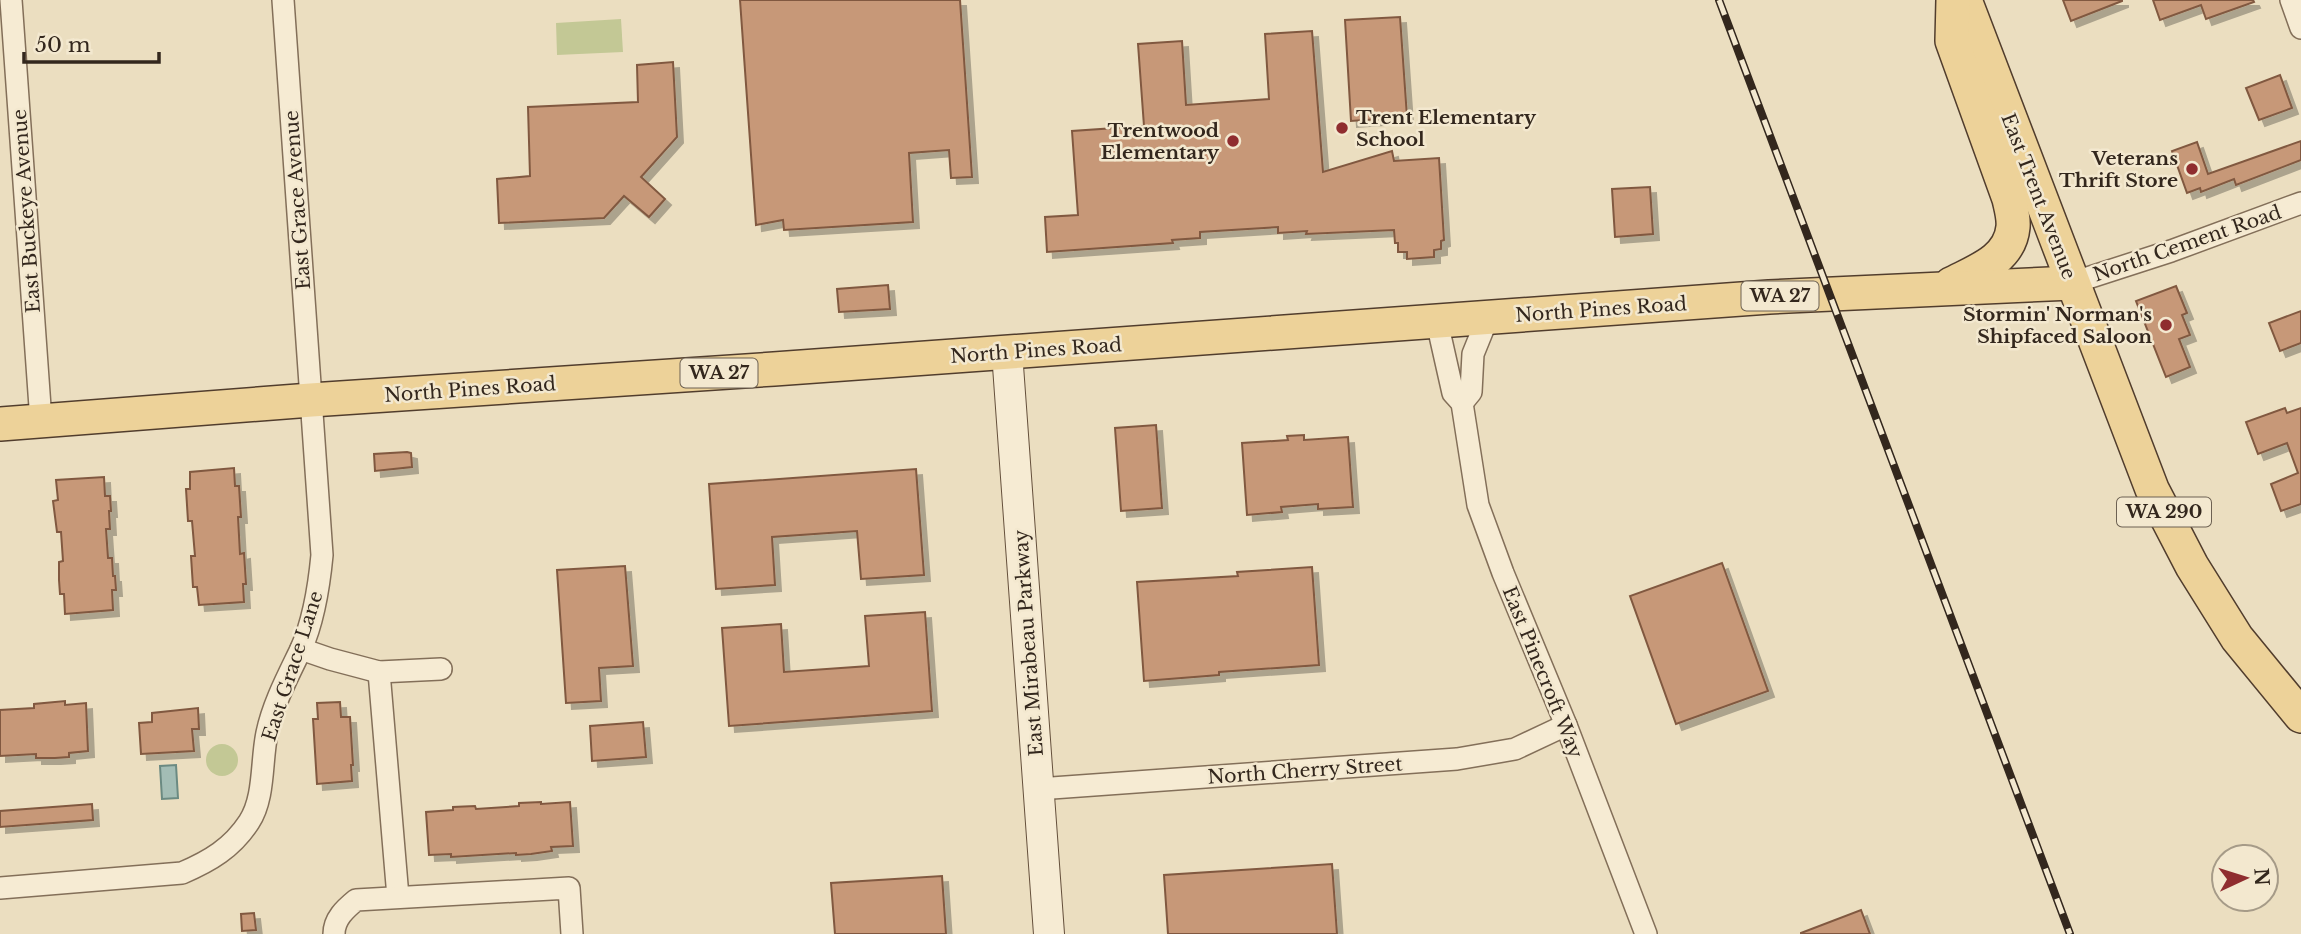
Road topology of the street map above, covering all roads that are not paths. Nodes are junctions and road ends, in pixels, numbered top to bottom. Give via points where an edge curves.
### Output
1 (11, 0) edge
2 (283, 0) edge
3 (1953, 0) edge
4 (1965, 0) edge
5 (2291, 0) edge
6 (2301, 27) edge
7 (2301, 203) edge
8 (2072, 283) junction
9 (1944, 288) junction
10 (1488, 317) junction
11 (1437, 322) junction
12 (1007, 352) junction
13 (312, 400) junction
14 (1462, 403) junction
15 (41, 421) junction
16 (0, 424) edge
17 (301, 649) junction
18 (441, 669) dead end
19 (379, 672) junction
20 (2301, 716) edge
21 (1566, 725) junction
22 (1038, 789) junction
23 (0, 888) edge
24 (398, 897) junction
25 (334, 934) edge
26 (572, 934) edge
27 (1049, 934) edge
28 (1646, 934) edge

1 - 15 street, East Buckeye Avenue
2 - 13 street, East Grace Avenue
3 - 9 main road via 1952,41 2009,199 2014,225 2007,246 1992,263
4 - 8 main road, East Trent Avenue / WA 290
5 - 6 street
7 - 8 street, North Cement Road
8 - 9 main road, North Pines Road / WA 27
8 - 20 main road, East Trent Avenue / WA 290 via 2148,478 2177,537 2237,638
9 - 10 main road, North Pines Road / WA 27
10 - 11 main road, North Pines Road / WA 27
10 - 14 street, East Pinecroft Way via 1473,354 1471,392
11 - 12 main road, North Pines Road / WA 27
11 - 14 street, East Pinecroft Way via 1453,393
12 - 13 main road, North Pines Road / WA 27
12 - 22 street, East Mirabeau Parkway
13 - 15 main road, North Pines Road / WA 27
13 - 17 street, East Grace Lane via 322,555 318,594
14 - 21 street, East Pinecroft Way via 1478,505
15 - 16 main road, North Pines Road / WA 27
17 - 19 street
17 - 23 street, East Grace Lane via 267,732 251,820 235,841 208,862 182,873
18 - 19 street
19 - 24 street
21 - 22 street, North Cherry Street via 1515,749 1457,759
21 - 28 street, East Pinecroft Way
22 - 27 street, East Mirabeau Parkway
24 - 25 street via 356,900 343,911
24 - 26 street via 569,888

